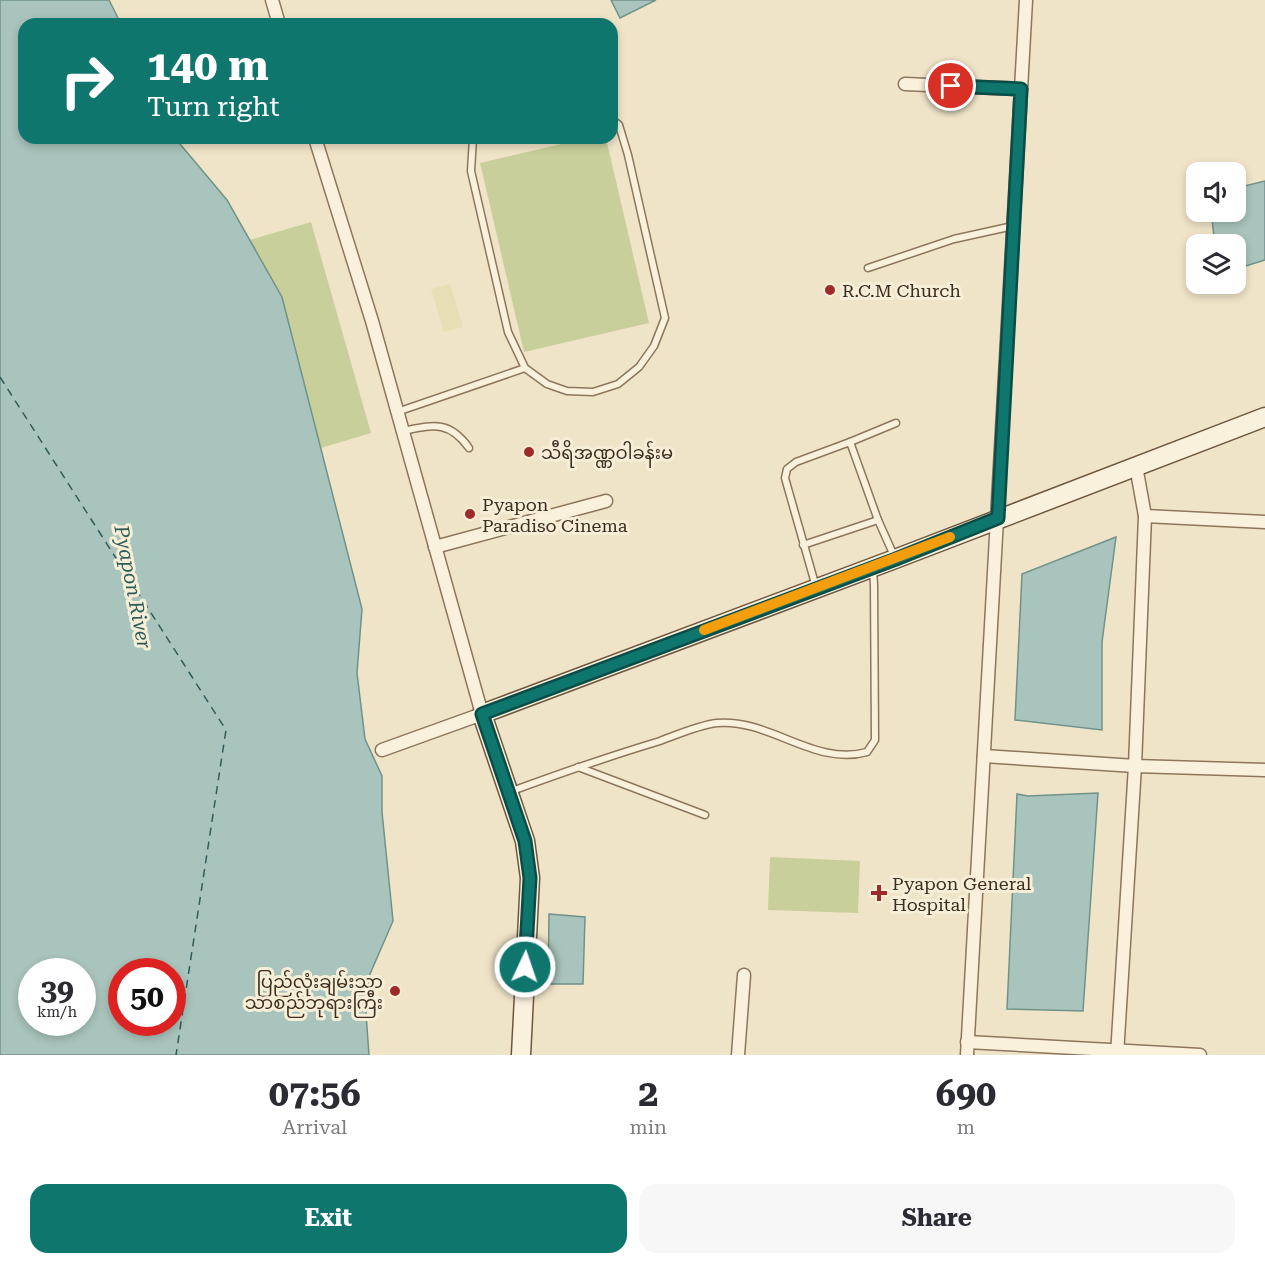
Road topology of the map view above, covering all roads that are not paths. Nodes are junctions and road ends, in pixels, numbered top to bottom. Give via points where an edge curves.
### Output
1 (272, 0) edge
2 (1026, 0) edge
3 (277, 18) edge
4 (904, 84) dead end
5 (1021, 89) junction
6 (618, 124) edge
7 (317, 144) edge
8 (473, 144) edge
9 (1014, 226) junction
10 (868, 268) dead end
11 (525, 368) junction
12 (397, 412) junction
13 (1265, 417) edge
14 (896, 423) dead end
15 (402, 431) junction
16 (850, 442) junction
17 (469, 447) dead end
18 (1136, 466) junction
19 (606, 501) dead end
20 (1146, 516) junction
21 (998, 518) junction
22 (878, 520) junction
23 (1265, 522) edge
24 (803, 545) junction
25 (435, 546) junction
26 (896, 559) junction
27 (872, 567) junction
28 (816, 587) junction
29 (482, 714) junction
30 (382, 750) dead end
31 (984, 756) junction
32 (1134, 766) junction
33 (577, 767) junction
34 (1265, 770) edge
35 (508, 792) junction
36 (705, 815) dead end
37 (744, 975) dead end
38 (967, 1042) junction
39 (1118, 1053) edge
40 (521, 1055) edge
41 (738, 1055) edge
42 (967, 1055) edge
43 (1200, 1055) edge

1 - 3 street
2 - 5 street
4 - 5 street
5 - 9 street
6 - 11 lane via 665,318 654,346 639,367 618,384 593,392 567,391 547,384
7 - 12 street
8 - 11 lane via 471,171 508,332
9 - 10 lane via 954,239
9 - 21 street
11 - 12 lane
12 - 15 street
13 - 18 main road
14 - 16 lane
15 - 17 lane via 431,425 454,430
15 - 25 street
16 - 22 lane
16 - 24 lane via 787,469 785,478
18 - 20 street
18 - 21 main road
19 - 25 street
20 - 23 street
20 - 32 street
21 - 26 main road
21 - 31 street
22 - 24 lane
22 - 26 lane
24 - 28 lane
25 - 29 street
26 - 27 main road
27 - 28 main road
27 - 33 lane via 875,740 867,752 851,756 822,752 751,724 716,723
28 - 29 main road
29 - 30 street
29 - 35 main road
31 - 32 street
31 - 38 street
32 - 34 street
32 - 39 street
33 - 35 lane
33 - 36 lane
35 - 40 main road via 525,841 530,878
37 - 41 street
38 - 39 street
38 - 42 street
39 - 43 street

